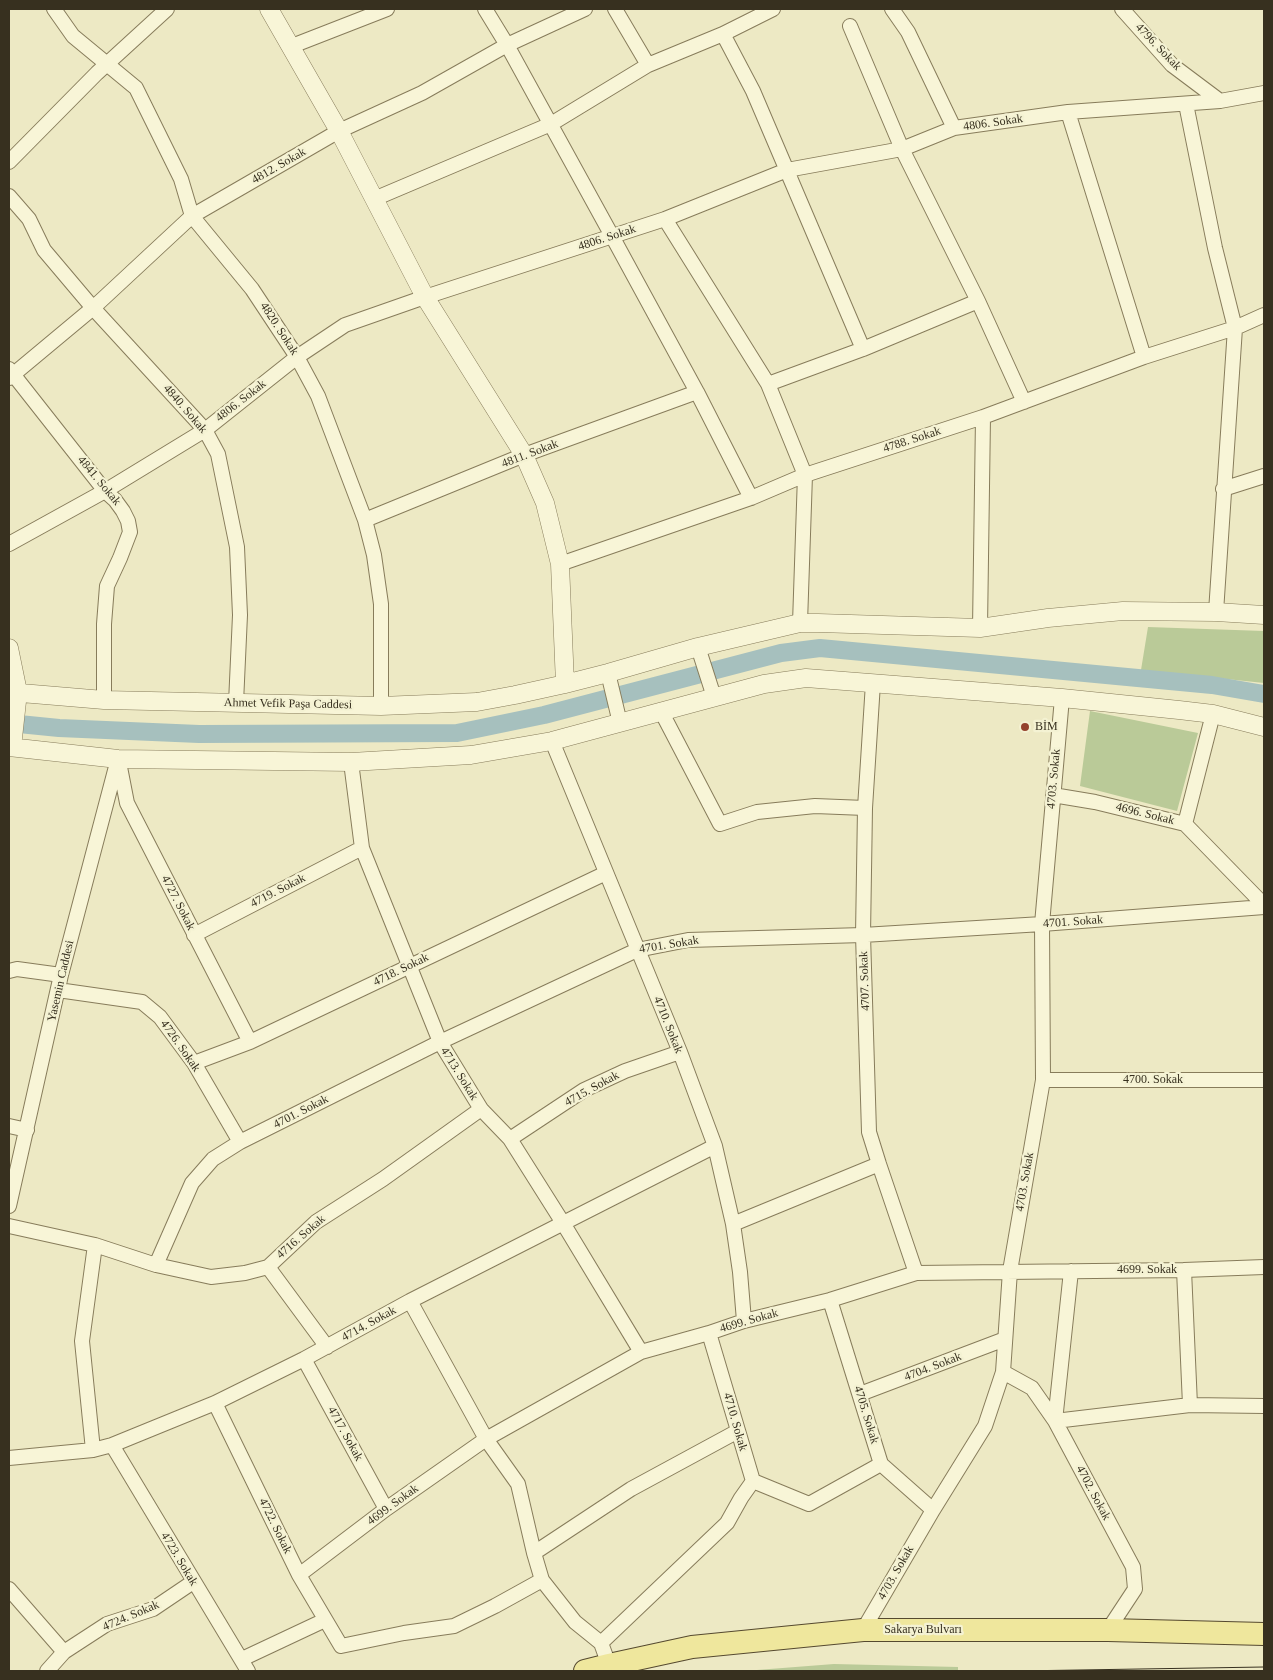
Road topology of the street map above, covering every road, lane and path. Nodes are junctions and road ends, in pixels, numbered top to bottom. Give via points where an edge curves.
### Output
1 (54, 9) edge
2 (167, 9) edge
3 (269, 9) edge
4 (387, 9) edge
5 (486, 9) edge
6 (585, 9) edge
7 (615, 9) edge
8 (773, 9) edge
9 (892, 9) edge
10 (1122, 9) edge
11 (850, 26) dead end
12 (723, 34) junction
13 (508, 45) junction
14 (292, 46) junction
15 (108, 64) junction
16 (648, 65) junction
17 (1264, 93) edge
18 (1220, 101) junction
19 (1186, 104) junction
20 (1068, 112) junction
21 (551, 124) junction
22 (954, 128) junction
23 (339, 131) junction
24 (902, 149) junction
25 (9, 162) edge
26 (787, 170) junction
27 (9, 196) edge
28 (374, 199) junction
29 (192, 216) junction
30 (666, 219) junction
31 (612, 236) junction
32 (426, 296) junction
33 (978, 301) junction
34 (93, 308) junction
35 (1264, 315) edge
36 (1235, 328) junction
37 (863, 349) junction
38 (297, 357) junction
39 (1144, 357) junction
40 (10, 374) edge
41 (768, 384) junction
42 (697, 392) junction
43 (1024, 402) junction
44 (983, 417) junction
45 (205, 430) junction
46 (524, 455) junction
47 (805, 475) junction
48 (1264, 476) edge
49 (1223, 489) junction
50 (105, 491) junction
51 (751, 498) junction
52 (365, 520) junction
53 (9, 544) edge
54 (560, 564) junction
55 (1216, 612) junction
56 (1264, 615) edge
57 (800, 623) junction
58 (980, 628) junction
59 (698, 647) junction
60 (9, 648) edge
61 (610, 681) junction
62 (873, 683) junction
63 (565, 684) junction
64 (712, 690) junction
65 (15, 695) edge
66 (1062, 698) junction
67 (104, 700) junction
68 (236, 703) junction
69 (381, 706) junction
70 (661, 711) junction
71 (1213, 714) junction
72 (619, 716) junction
73 (1264, 727) edge
74 (552, 741) junction
75 (11, 744) edge
76 (118, 759) junction
77 (351, 762) junction
78 (1053, 795) junction
79 (865, 808) junction
80 (1185, 824) junction
81 (362, 848) junction
82 (606, 873) junction
83 (1264, 906) edge
84 (1042, 924) junction
85 (194, 935) junction
86 (863, 935) junction
87 (637, 950) junction
88 (408, 966) junction
89 (9, 971) edge
90 (61, 974) junction
91 (58, 990) junction
92 (250, 1042) junction
93 (440, 1042) junction
94 (680, 1052) junction
95 (194, 1063) junction
96 (1043, 1080) junction
97 (1264, 1080) edge
98 (481, 1109) junction
99 (9, 1126) edge
100 (27, 1130) junction
101 (510, 1139) junction
102 (240, 1142) junction
103 (714, 1146) junction
104 (879, 1164) junction
105 (9, 1206) edge
106 (563, 1223) junction
107 (733, 1224) junction
108 (9, 1226) edge
109 (95, 1246) junction
110 (156, 1265) junction
111 (268, 1267) junction
112 (1264, 1267) edge
113 (1184, 1270) junction
114 (1010, 1271) junction
115 (1071, 1271) junction
116 (916, 1273) junction
117 (830, 1300) junction
118 (410, 1301) junction
119 (744, 1321) junction
120 (709, 1333) junction
121 (1005, 1339) junction
122 (328, 1347) junction
123 (641, 1352) junction
124 (304, 1359) junction
125 (1003, 1372) junction
126 (860, 1394) junction
127 (215, 1403) junction
128 (1190, 1405) junction
129 (1264, 1406) edge
130 (1055, 1421) junction
131 (738, 1431) junction
132 (486, 1439) junction
133 (112, 1445) junction
134 (93, 1450) junction
135 (9, 1458) edge
136 (881, 1464) junction
137 (753, 1481) junction
138 (386, 1509) junction
139 (933, 1510) junction
140 (534, 1553) junction
141 (299, 1574) junction
142 (542, 1580) junction
143 (193, 1582) junction
144 (9, 1589) edge
145 (325, 1620) junction
146 (863, 1630) junction
147 (1108, 1630) junction
148 (1264, 1634) edge
149 (602, 1643) junction
150 (64, 1652) junction
151 (245, 1665) edge
152 (609, 1665) junction
153 (47, 1671) edge
154 (585, 1671) edge

1 - 15 street, 4820. Sokak via 73,36
2 - 15 street
3 - 14 street
4 - 14 street
5 - 13 street
6 - 13 street, 4812. Sokak
7 - 16 street
8 - 12 street
9 - 22 street via 908,32
10 - 18 street, 4796. Sokak via 1172,65
11 - 24 street
12 - 16 street
12 - 26 street via 753,91
13 - 21 street
13 - 23 street, 4812. Sokak via 422,93
14 - 23 street
15 - 25 street
15 - 29 street, 4820. Sokak via 136,88 181,180
16 - 21 street
17 - 18 street, 4806. Sokak
18 - 19 street, 4806. Sokak
19 - 20 street, 4806. Sokak
19 - 36 street
20 - 22 street, 4806. Sokak
20 - 39 street
21 - 28 street
21 - 31 street
22 - 24 street, 4806. Sokak
23 - 28 street
23 - 29 street, 4812. Sokak
24 - 26 street, 4806. Sokak
24 - 33 street
26 - 30 street, 4806. Sokak
26 - 37 street
27 - 34 street, 4840. Sokak via 29,219 44,250
28 - 32 street
29 - 34 street, 4812. Sokak
29 - 38 street, 4820. Sokak via 252,289
30 - 31 street, 4806. Sokak
30 - 41 street
31 - 32 street, 4806. Sokak
31 - 42 street
32 - 38 street, 4806. Sokak via 345,324
32 - 46 street
33 - 37 street
33 - 43 street
34 - 40 street, 4812. Sokak
34 - 45 street, 4840. Sokak
35 - 36 street, 4788. Sokak
36 - 39 street, 4788. Sokak
36 - 49 street
37 - 41 street
38 - 45 street, 4806. Sokak
38 - 52 street, 4820. Sokak via 318,396
39 - 43 street, 4788. Sokak
40 - 50 street, 4841. Sokak
41 - 47 street
42 - 46 street, 4811. Sokak
42 - 51 street
43 - 44 street, 4788. Sokak
44 - 47 street, 4788. Sokak
44 - 58 street
45 - 50 street, 4806. Sokak
45 - 68 street, 4840. Sokak via 218,454 237,547 240,615
46 - 52 street, 4811. Sokak
46 - 54 street via 545,503
47 - 51 street, 4788. Sokak
47 - 57 street
48 - 49 street
49 - 55 street
50 - 53 street, 4806. Sokak
50 - 67 street, 4841. Sokak via 123,511 130,532 107,586
51 - 54 street, 4788. Sokak
52 - 69 street, 4820. Sokak via 381,604
54 - 63 street
55 - 56 street, Ahmet Vefik Paşa Caddesi
55 - 58 street, Ahmet Vefik Paşa Caddesi via 1123,610
57 - 58 street, Ahmet Vefik Paşa Caddesi
57 - 59 street, Ahmet Vefik Paşa Caddesi
59 - 61 street, Ahmet Vefik Paşa Caddesi
59 - 64 street
60 - 65 street
61 - 63 street, Ahmet Vefik Paşa Caddesi
61 - 72 street
62 - 64 street via 806,678
62 - 66 street
62 - 79 street, 4707. Sokak
63 - 69 street, Ahmet Vefik Paşa Caddesi via 477,702
64 - 70 street
65 - 67 street, Ahmet Vefik Paşa Caddesi
65 - 75 street
66 - 71 street
66 - 78 street, 4703. Sokak
67 - 68 street, Ahmet Vefik Paşa Caddesi
68 - 69 street, Ahmet Vefik Paşa Caddesi
70 - 72 street
70 - 79 street via 720,824 757,812 815,806
71 - 73 street
71 - 80 street
72 - 74 street
74 - 77 street via 470,756
74 - 82 street, 4710. Sokak
75 - 76 street
76 - 77 street
76 - 85 street, 4727. Sokak via 127,803
76 - 90 street, Yasemin Caddesi
77 - 81 street, 4713. Sokak
78 - 80 street, 4696. Sokak
78 - 84 street, 4703. Sokak
79 - 86 street, 4707. Sokak
80 - 83 street, 4696. Sokak
81 - 85 street, 4719. Sokak
81 - 88 street, 4713. Sokak
82 - 87 street, 4710. Sokak
82 - 88 street, 4718. Sokak
83 - 84 street, 4701. Sokak
84 - 86 street, 4701. Sokak
84 - 96 street, 4703. Sokak
85 - 92 street, 4727. Sokak
86 - 87 street, 4701. Sokak via 688,940
86 - 104 street, 4707. Sokak via 870,1132
87 - 93 street, 4701. Sokak
87 - 94 street, 4710. Sokak
88 - 92 street, 4718. Sokak
88 - 93 street, 4713. Sokak
89 - 90 street
90 - 91 street, Yasemin Caddesi
91 - 95 street, 4726. Sokak via 142,1002 160,1017
91 - 100 street, Yasemin Caddesi
92 - 95 street, 4718. Sokak
93 - 98 street, 4713. Sokak
93 - 102 street, 4701. Sokak
94 - 101 street, 4715. Sokak via 625,1071 584,1090
94 - 103 street, 4710. Sokak
95 - 102 street, 4726. Sokak
96 - 97 street, 4700. Sokak
96 - 114 street, 4703. Sokak
98 - 101 street, 4713. Sokak
98 - 111 street, 4716. Sokak via 316,1222
99 - 100 street
100 - 105 street, Yasemin Caddesi
101 - 106 street, 4713. Sokak
102 - 110 street, 4701. Sokak via 214,1159 192,1183
103 - 106 street, 4714. Sokak
103 - 107 street, 4710. Sokak
104 - 107 street
104 - 116 street, 4707. Sokak
106 - 118 street, 4714. Sokak
106 - 123 street, 4713. Sokak
107 - 119 street, 4710. Sokak
108 - 109 street, 4716. Sokak
109 - 110 street, 4716. Sokak
109 - 134 street via 82,1342
110 - 111 street, 4716. Sokak via 211,1277
111 - 122 street
112 - 113 street, 4699. Sokak
113 - 115 street, 4699. Sokak
113 - 128 street
114 - 115 street, 4699. Sokak
114 - 116 street, 4699. Sokak
114 - 121 street, 4703. Sokak
115 - 130 street
116 - 117 street, 4699. Sokak
117 - 119 street, 4699. Sokak
117 - 126 street, 4705. Sokak
118 - 122 street, 4714. Sokak
118 - 132 street
119 - 120 street, 4699. Sokak
120 - 123 street, 4699. Sokak
120 - 131 street, 4710. Sokak
121 - 125 street, 4703. Sokak
121 - 126 street, 4704. Sokak
122 - 124 street, 4714. Sokak
123 - 132 street, 4699. Sokak
124 - 127 street, 4714. Sokak
124 - 138 street, 4717. Sokak
125 - 130 street, 4702. Sokak via 1032,1388
125 - 139 street, 4703. Sokak via 985,1426
126 - 136 street, 4705. Sokak
127 - 133 street, 4714. Sokak
127 - 141 street, 4722. Sokak
128 - 129 street
128 - 130 street
130 - 147 street, 4702. Sokak via 1133,1567 1135,1589
131 - 137 street, 4710. Sokak
131 - 140 street via 631,1489
132 - 138 street, 4699. Sokak
132 - 140 street via 518,1484
133 - 134 street, 4714. Sokak
133 - 143 street, 4723. Sokak
134 - 135 street, 4714. Sokak
136 - 137 street via 809,1504
136 - 139 street
137 - 149 street via 728,1523
138 - 141 street, 4699. Sokak
139 - 146 street, 4703. Sokak
140 - 142 street
141 - 145 street, 4722. Sokak
142 - 145 street, 4722. Sokak via 454,1626 341,1646
142 - 149 street via 575,1622
143 - 150 street, 4724. Sokak via 153,1609 107,1624
143 - 151 street, 4723. Sokak
144 - 150 street
145 - 151 street
146 - 147 main road, Sakarya Bulvarı
146 - 152 main road, Sakarya Bulvarı via 692,1647
147 - 148 main road, Sakarya Bulvarı
149 - 152 street
150 - 153 street, 4724. Sokak
152 - 154 main road, Sakarya Bulvarı

